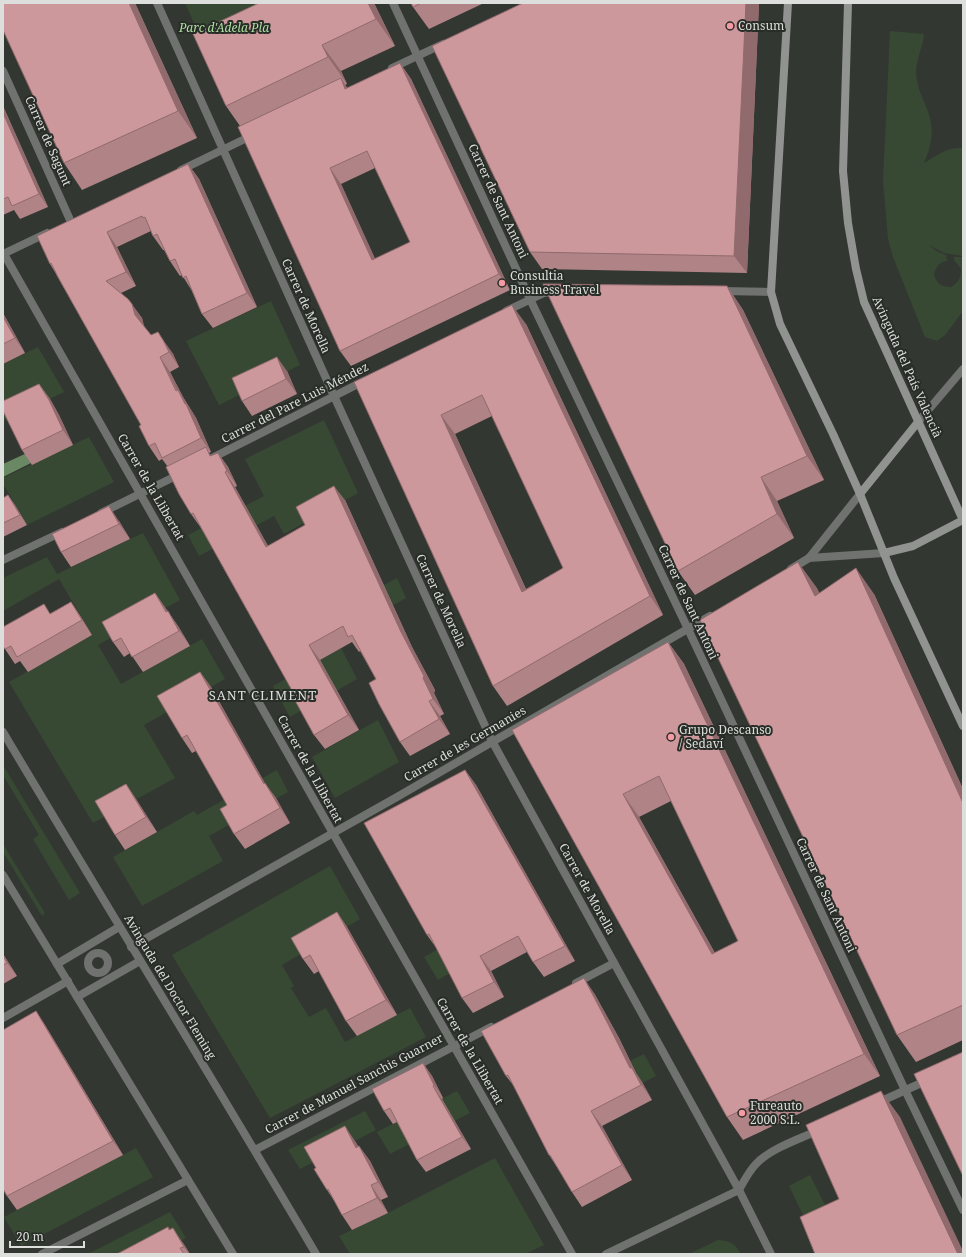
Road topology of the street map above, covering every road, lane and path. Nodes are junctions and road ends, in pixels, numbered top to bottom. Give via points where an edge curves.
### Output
1 (157, 3) edge
2 (393, 3) edge
3 (788, 3) edge
4 (848, 3) edge
5 (451, 40) edge
6 (418, 56) junction
7 (387, 70) edge
8 (3, 71) edge
9 (260, 131) edge
10 (222, 150) junction
11 (175, 172) edge
12 (71, 222) edge
13 (54, 230) edge
14 (4, 254) edge
15 (569, 291) edge
16 (711, 291) edge
17 (771, 292) junction
18 (530, 299) junction
19 (500, 314) edge
20 (963, 369) edge
21 (372, 377) edge
22 (334, 396) junction
23 (918, 422) junction
24 (206, 461) edge
25 (185, 472) edge
26 (142, 494) junction
27 (860, 494) junction
28 (94, 516) edge
29 (963, 520) edge
30 (73, 527) edge
31 (884, 552) junction
32 (809, 558) junction
33 (3, 560) edge
34 (782, 574) edge
35 (716, 613) edge
36 (688, 629) junction
37 (963, 726) edge
38 (3, 732) edge
39 (492, 741) junction
40 (333, 834) junction
41 (3, 875) edge
42 (120, 927) junction
43 (131, 946) junction
44 (140, 961) junction
45 (614, 963) junction
46 (57, 964) junction
47 (68, 981) junction
48 (566, 988) edge
49 (77, 998) junction
50 (3, 1018) edge
51 (498, 1023) edge
52 (453, 1046) junction
53 (938, 1075) edge
54 (905, 1090) junction
55 (869, 1107) edge
56 (827, 1126) edge
57 (255, 1150) junction
58 (188, 1180) junction
59 (739, 1190) junction
60 (963, 1210) edge
61 (42, 1254) edge
62 (233, 1254) edge
63 (316, 1254) edge
64 (572, 1254) edge
65 (606, 1254) edge
66 (771, 1254) edge

1 - 10 street, Carrer de Morella
2 - 6 street, Carrer de Sant Antoni
3 - 17 street
4 - 23 street, Avinguda del País Valencià via 843,171 848,223 864,302
5 - 6 street
6 - 7 street
6 - 18 street, Carrer de Sant Antoni
8 - 12 street, Carrer de Sagunt
9 - 10 street
10 - 11 street
10 - 22 street, Carrer de Morella
13 - 14 street
14 - 26 street, Carrer de la Llibertat
15 - 18 street via 552,291
16 - 17 street
17 - 27 street via 780,324
18 - 19 street
18 - 36 street, Carrer de Sant Antoni
20 - 23 street
21 - 22 street, Carrer del Pare Luis Méndez
22 - 24 street, Carrer del Pare Luis Méndez
22 - 39 street, Carrer de Morella
23 - 27 street
23 - 29 street, Avinguda del País Valencià
25 - 26 street
26 - 28 street
26 - 40 street, Carrer de la Llibertat
27 - 31 street
27 - 32 street
29 - 31 street via 913,546
30 - 33 street
31 - 32 street
31 - 37 street
32 - 34 street
35 - 36 street, Carrer de les Germanies
36 - 39 street, Carrer de les Germanies
36 - 54 street, Carrer de Sant Antoni
38 - 42 street, Avinguda del Doctor Fleming
39 - 40 street, Carrer de les Germanies
39 - 45 street, Carrer de Morella
40 - 43 street, Carrer de les Germanies
40 - 52 street, Carrer de la Llibertat
41 - 46 street
42 - 43 street, Avinguda del Doctor Fleming
42 - 46 street
43 - 44 street, Avinguda del Doctor Fleming
44 - 49 street
44 - 57 street, Avinguda del Doctor Fleming
45 - 48 street
45 - 59 street, Carrer de Morella
46 - 47 street
47 - 49 street
47 - 50 street
49 - 58 street
51 - 52 street, Carrer de Manuel Sanchis Guarner
52 - 57 street, Carrer de Manuel Sanchis Guarner
52 - 64 street, Carrer de la Llibertat
53 - 54 street
54 - 55 street
54 - 60 street, Carrer de Sant Antoni
56 - 59 street via 770,1152 756,1163
57 - 63 street, Avinguda del Doctor Fleming
58 - 61 street
58 - 62 street
59 - 65 street
59 - 66 street, Carrer de Morella

